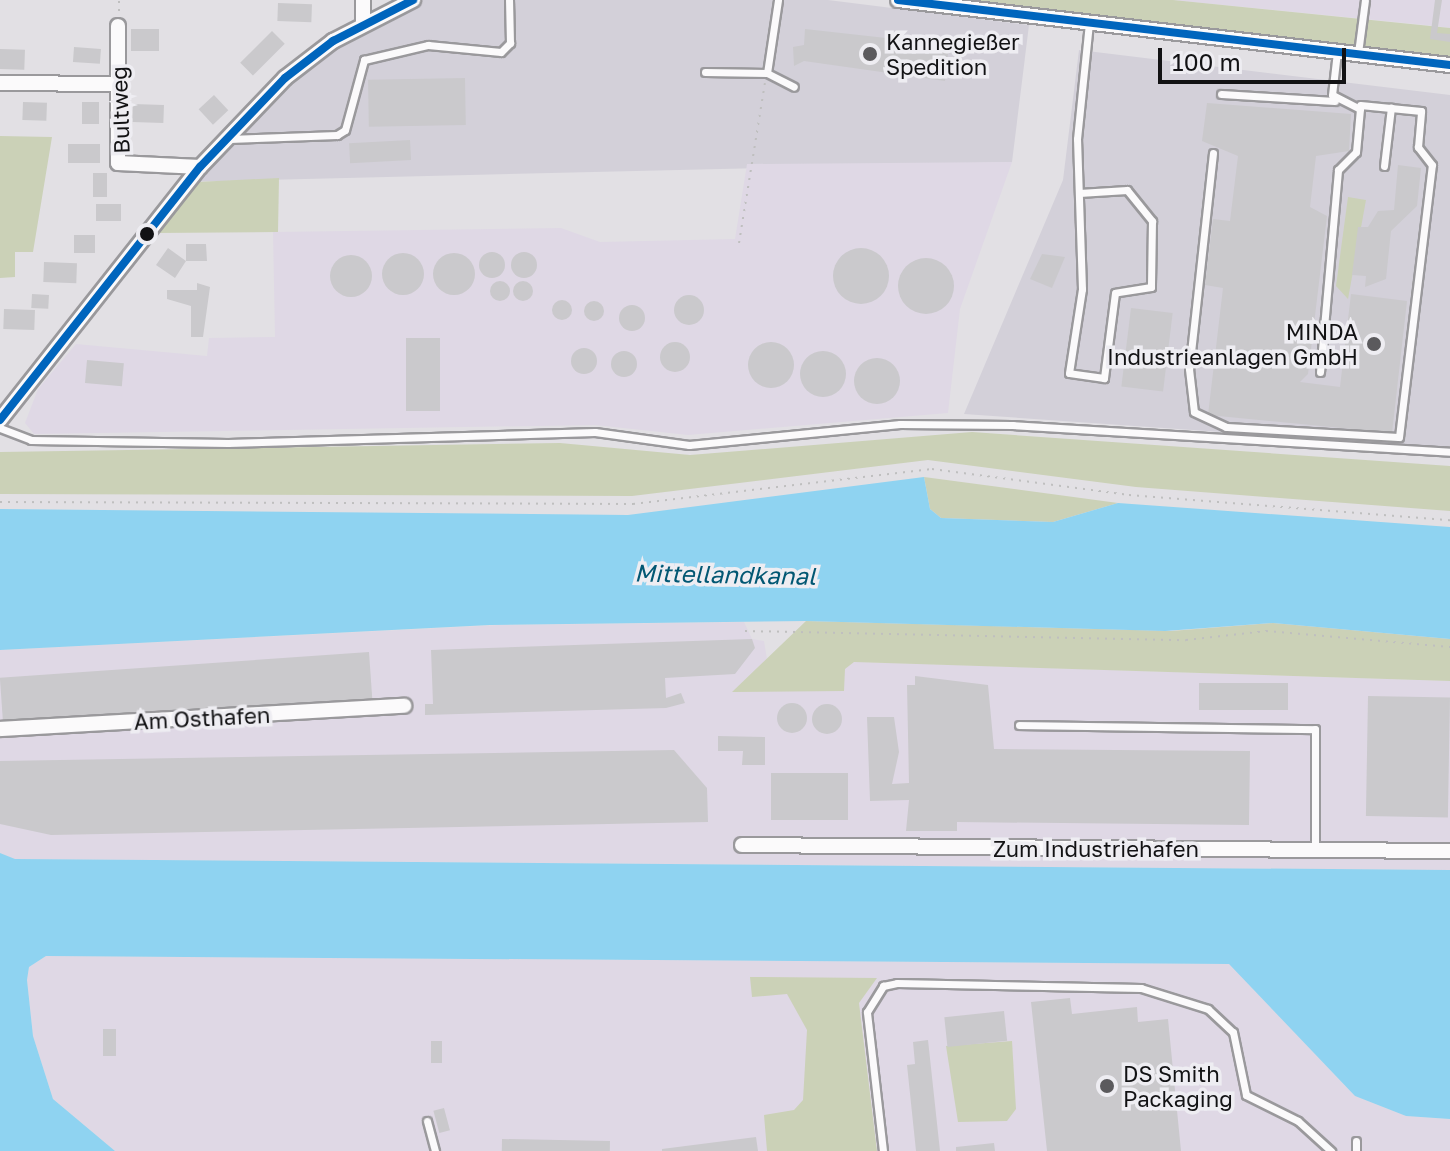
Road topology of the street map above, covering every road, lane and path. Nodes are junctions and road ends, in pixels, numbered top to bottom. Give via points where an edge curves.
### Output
1 (363, 0) edge
2 (413, 0) edge
3 (509, 0) edge
4 (778, 0) edge
5 (898, 0) edge
6 (1365, 0) edge
7 (1089, 22) junction
8 (363, 23) junction
9 (118, 26) dead end
10 (1337, 52) junction
11 (1358, 54) junction
12 (1450, 65) edge
13 (705, 72) dead end
14 (767, 73) junction
15 (0, 83) edge
16 (117, 84) junction
17 (794, 87) dead end
18 (1221, 94) dead end
19 (1335, 101) junction
20 (1360, 105) junction
21 (1391, 107) junction
22 (227, 139) junction
23 (1213, 153) dead end
24 (1384, 166) dead end
25 (200, 167) junction
26 (1079, 193) junction
27 (739, 243) dead end
28 (1320, 372) dead end
29 (0, 420) edge
30 (0, 428) edge
31 (1450, 452) edge
32 (0, 502) edge
33 (1450, 520) edge
34 (745, 631) dead end
35 (1450, 647) edge
36 (404, 706) dead end
37 (1019, 725) dead end
38 (0, 729) edge
39 (742, 845) dead end
40 (1315, 850) junction
41 (1450, 851) edge
42 (427, 1121) dead end
43 (1356, 1141) dead end
44 (435, 1151) edge
45 (883, 1151) edge
46 (1331, 1151) edge
47 (1356, 1151) edge

1 - 8 street
2 - 8 street
3 - 22 lane via 510,43 501,52 428,45 364,60 345,130 337,135
4 - 14 lane
5 - 7 street
6 - 11 lane
7 - 10 street
7 - 26 lane
8 - 22 street via 285,78
9 - 16 street, Bultweg
10 - 11 street
10 - 19 lane
11 - 12 street
13 - 14 lane
14 - 17 lane
14 - 27 path
15 - 16 street
16 - 25 street, Bultweg via 118,163
18 - 19 lane
19 - 20 lane
20 - 21 lane
20 - 28 lane via 1356,152 1338,170
21 - 23 lane via 1421,111 1418,147 1432,165 1399,437 1226,427 1194,412 1189,369
21 - 24 lane
22 - 25 street
25 - 29 street
26 - 26 lane via 1082,289 1069,373 1104,378 1115,293 1151,287 1152,221 1127,190
30 - 31 lane via 31,440 228,443 595,432 689,445 900,424 1012,425
32 - 33 path via 633,504 932,469 1129,495
34 - 35 path via 1186,640 1266,631
36 - 38 street, Am Osthafen
37 - 40 lane via 1315,729
39 - 40 street, Zum Industriehafen
40 - 41 street, Zum Industriehafen
42 - 44 lane
43 - 47 lane
45 - 46 lane via 867,1012 883,986 908,983 1141,988 1208,1009 1233,1032 1246,1095 1298,1121

